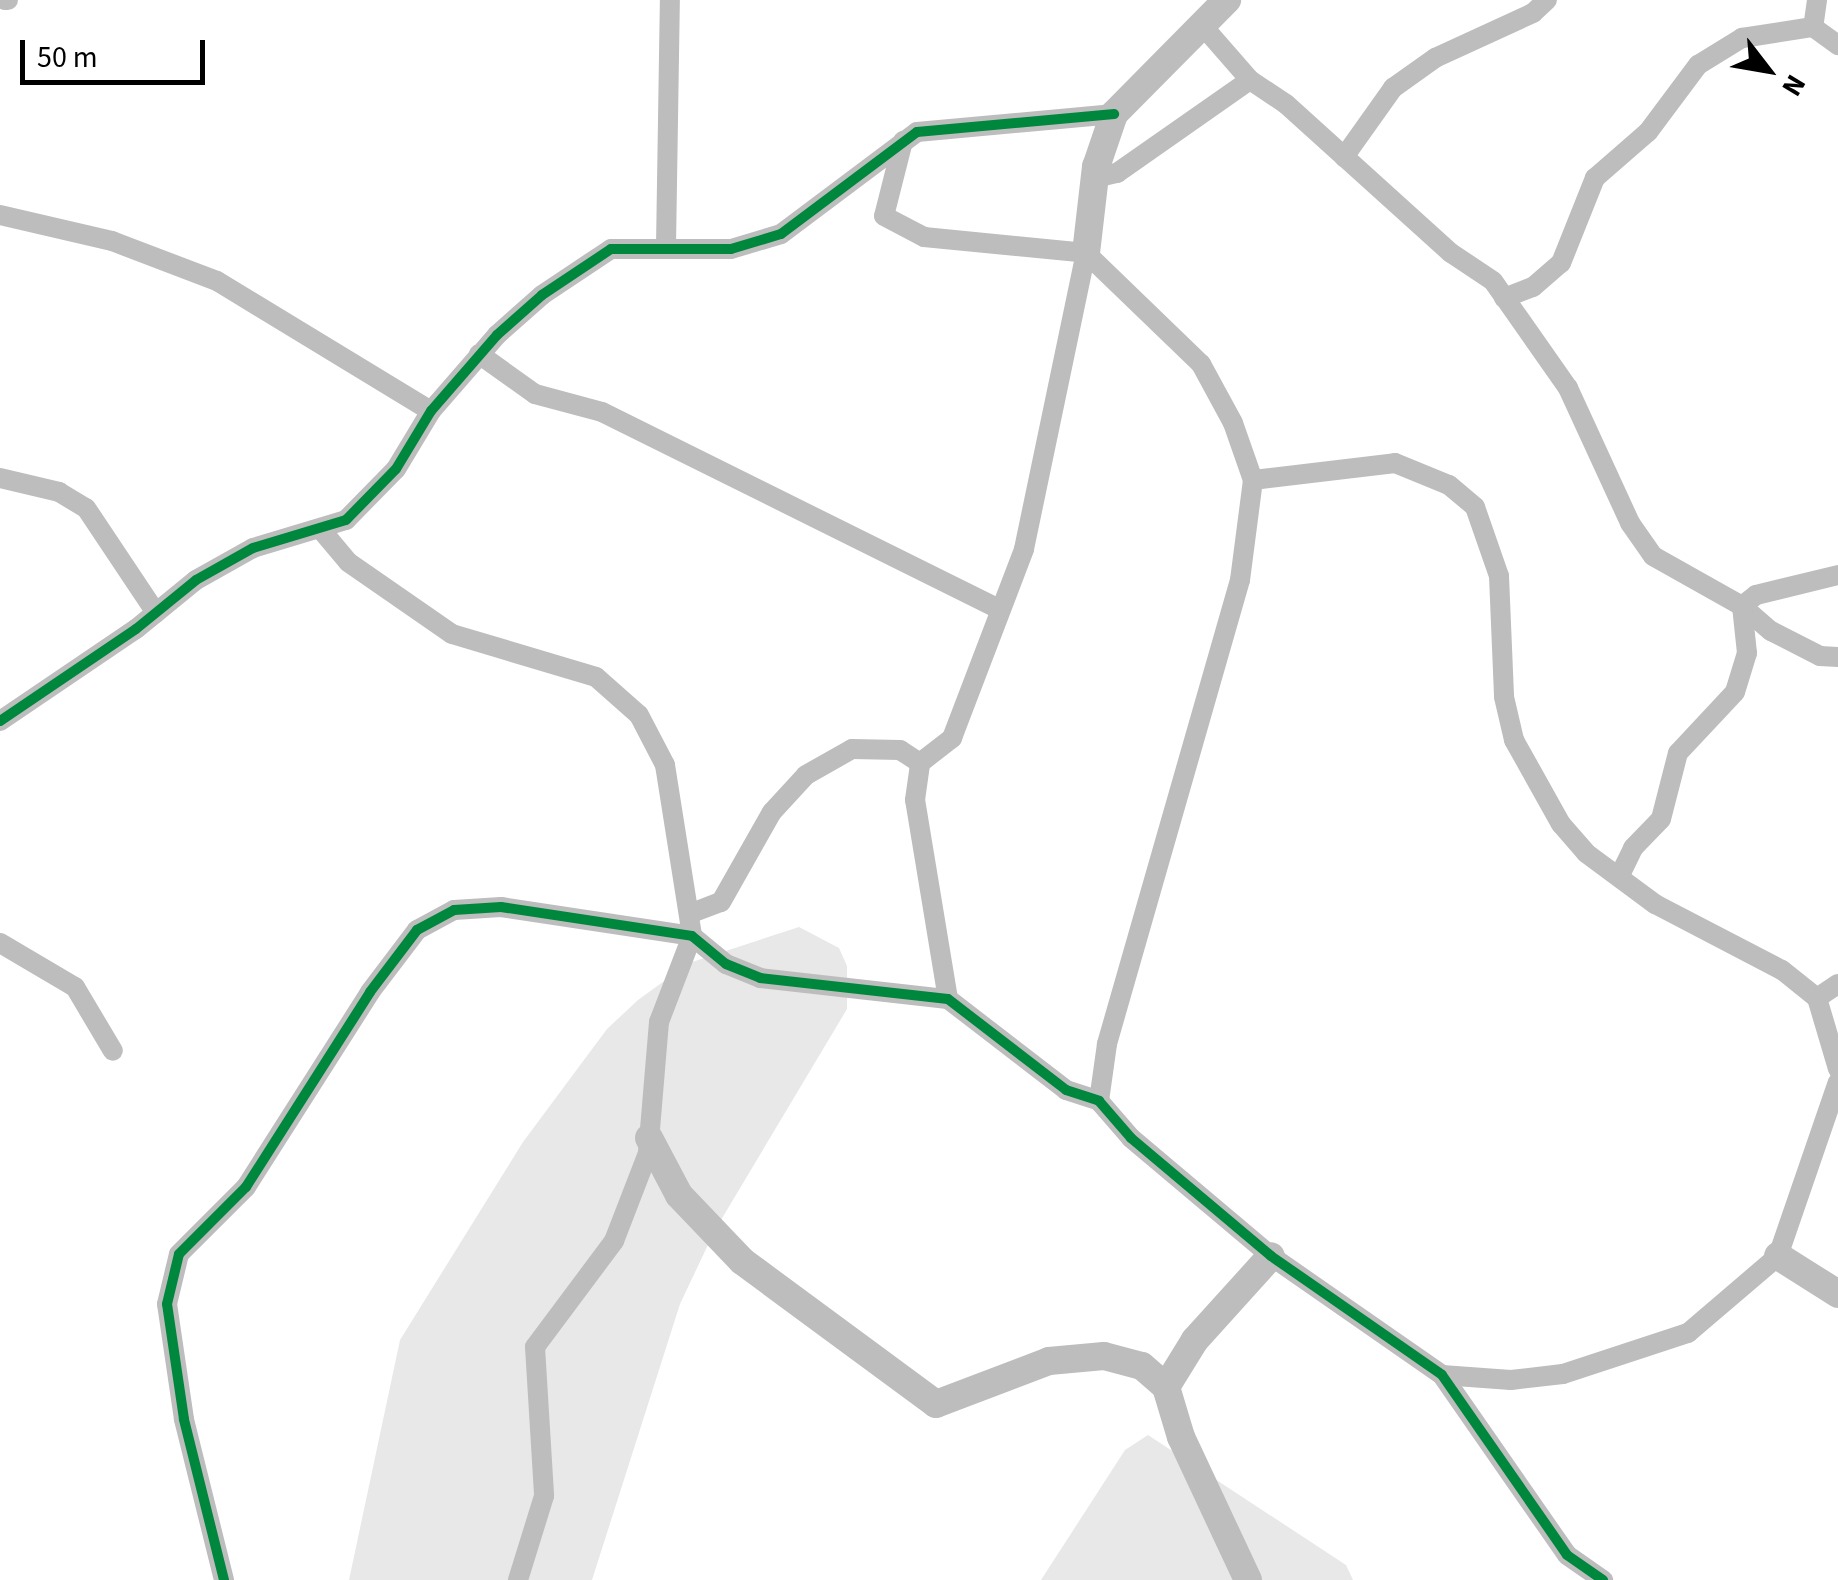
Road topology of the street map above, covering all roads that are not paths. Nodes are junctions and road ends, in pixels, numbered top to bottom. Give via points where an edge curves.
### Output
1 (670, 0) edge
2 (1227, 0) edge
3 (1547, 0) edge
4 (1817, 0) edge
5 (1202, 24) junction
6 (1813, 27) junction
7 (1838, 45) edge
8 (1250, 80) junction
9 (1114, 114) junction
10 (902, 141) junction
11 (1344, 157) junction
12 (1095, 178) junction
13 (0, 215) edge
14 (666, 247) junction
15 (1086, 253) junction
16 (1504, 298) junction
17 (479, 354) junction
18 (431, 411) junction
19 (0, 478) edge
20 (1253, 480) junction
21 (323, 532) junction
22 (1838, 575) edge
23 (1742, 606) junction
24 (998, 609) junction
25 (156, 613) junction
26 (1838, 657) edge
27 (0, 721) edge
28 (920, 763) junction
29 (1620, 875) junction
30 (691, 925) junction
31 (0, 943) edge
32 (1838, 984) edge
33 (1817, 998) junction
34 (948, 999) junction
35 (113, 1051) dead end
36 (1838, 1069) edge
37 (1838, 1082) edge
38 (1099, 1100) junction
39 (650, 1138) junction
40 (1271, 1256) junction
41 (1778, 1256) junction
42 (1838, 1294) edge
43 (1442, 1374) junction
44 (1166, 1387) junction
45 (224, 1580) edge
46 (518, 1580) edge
47 (1248, 1580) edge
48 (1602, 1580) edge

1 - 14 street
2 - 5 street
3 - 11 street via 1533,13 1435,58 1393,88
4 - 6 street
5 - 8 street
5 - 9 street
6 - 7 street
6 - 16 street via 1742,38 1698,64 1648,132 1595,178 1561,263 1533,288
8 - 11 street
8 - 12 street via 1118,173
9 - 10 street via 917,132
9 - 12 street
10 - 14 street via 782,234 731,249
10 - 15 street via 883,203 884,216 899,228 959,242
11 - 16 street
12 - 15 street
13 - 18 street via 112,241 216,282
14 - 17 street via 611,249 542,295
15 - 20 street via 1201,364 1233,423
15 - 24 street via 1028,532
16 - 23 street via 1568,388 1630,523 1653,556
17 - 18 street
17 - 24 street via 535,394 602,412
18 - 21 street via 396,469 346,520
19 - 25 street via 59,492 86,508
20 - 29 street via 1394,463 1449,484 1476,507 1499,576 1504,697 1514,740 1561,824 1586,853
20 - 38 street via 1240,580 1108,1044
21 - 25 street via 253,548 196,580
21 - 30 street via 348,562 452,634 596,677 639,715 666,765
22 - 23 street via 1756,595
23 - 26 street via 1770,632 1820,656
23 - 29 street via 1747,653 1735,692 1678,753 1662,819 1632,848
24 - 28 street via 952,738
25 - 27 street
28 - 30 street via 900,750 852,749 806,775 772,812 720,902
28 - 34 street via 916,800
29 - 33 street via 1654,904 1782,970
30 - 34 street via 726,964 760,978
30 - 39 street via 660,1022
30 - 45 street via 501,906 454,910 418,930 370,992 246,1187 180,1254 168,1304 184,1419
31 - 35 street via 76,987
32 - 33 street
33 - 36 street
34 - 38 street via 1066,1090
37 - 41 street
38 - 40 street via 1132,1138
39 - 44 street via 679,1195 742,1261 936,1404 1049,1361 1104,1356 1142,1366
39 - 46 street via 614,1242 535,1348 544,1496
40 - 43 street
40 - 44 street via 1195,1340
41 - 42 street
41 - 43 street via 1688,1333 1563,1374 1512,1380
43 - 48 street via 1566,1555
44 - 47 street via 1181,1437

